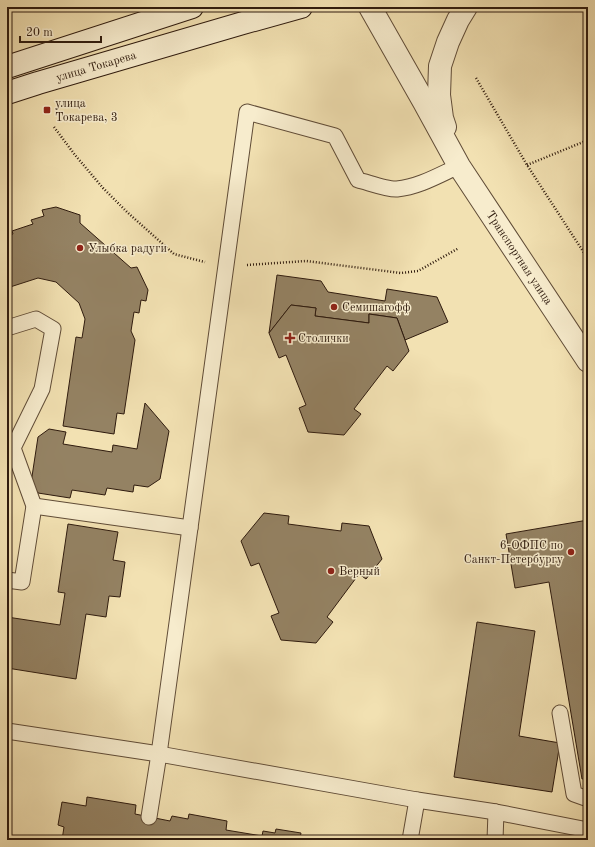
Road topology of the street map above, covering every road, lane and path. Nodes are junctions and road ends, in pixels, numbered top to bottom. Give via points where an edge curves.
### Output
1 (192, 7) edge
2 (301, 7) edge
3 (370, 7) edge
4 (466, 7) edge
5 (7, 67) edge
6 (476, 78) dead end
7 (7, 93) edge
8 (7, 137) edge
9 (588, 140) edge
10 (9, 142) dead end
11 (455, 160) junction
12 (527, 164) junction
13 (588, 259) edge
14 (7, 328) edge
15 (588, 361) edge
16 (34, 506) junction
17 (190, 528) junction
18 (7, 580) edge
19 (560, 713) dead end
20 (7, 731) edge
21 (159, 754) junction
22 (588, 799) edge
23 (417, 800) junction
24 (496, 812) junction
25 (149, 817) dead end
26 (588, 830) edge
27 (410, 840) edge
28 (495, 840) edge

1 - 5 street
2 - 7 street, улица Токарева
3 - 11 street, Транспортная улица
4 - 11 street, Транспортная улица via 448,42 440,66 439,95 442,118
6 - 12 path
8 - 10 path
9 - 12 path
11 - 15 street, Транспортная улица
11 - 17 lane via 421,183 396,190 358,180 335,136 247,112
12 - 13 path
14 - 16 lane via 36,319 53,329 42,389 13,448
16 - 17 lane
16 - 18 lane via 22,582
17 - 21 lane
19 - 22 lane via 574,794
20 - 21 lane
21 - 23 lane
21 - 25 lane
23 - 24 lane
23 - 27 lane
24 - 26 lane
24 - 28 lane

